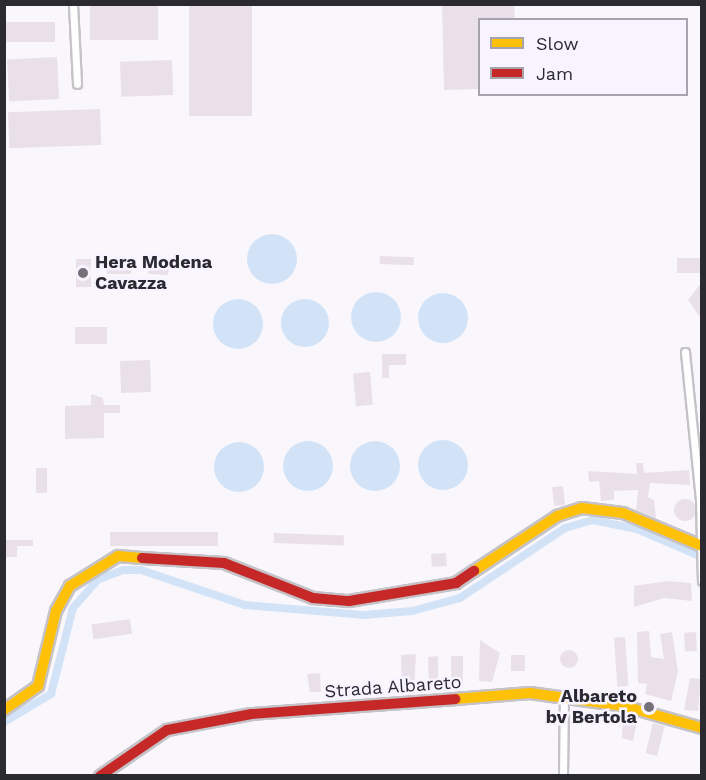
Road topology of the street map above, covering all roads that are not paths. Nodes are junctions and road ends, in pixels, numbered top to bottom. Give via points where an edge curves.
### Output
1 (73, 4) edge
2 (76, 84) dead end
3 (685, 352) dead end
4 (700, 546) edge
5 (701, 575) edge
6 (702, 581) edge
7 (564, 695) junction
8 (4, 710) edge
9 (702, 728) edge
10 (100, 776) edge
11 (563, 776) edge

1 - 2 street
3 - 4 street via 700,500
4 - 5 street
4 - 8 street via 623,513 582,508 557,516 456,583 349,601 314,598 224,563 118,556 91,568 70,586 54,617 38,686
5 - 6 street
7 - 9 street, Strada Albareto
7 - 10 street, Strada Albareto via 201,719 149,740
7 - 11 street

